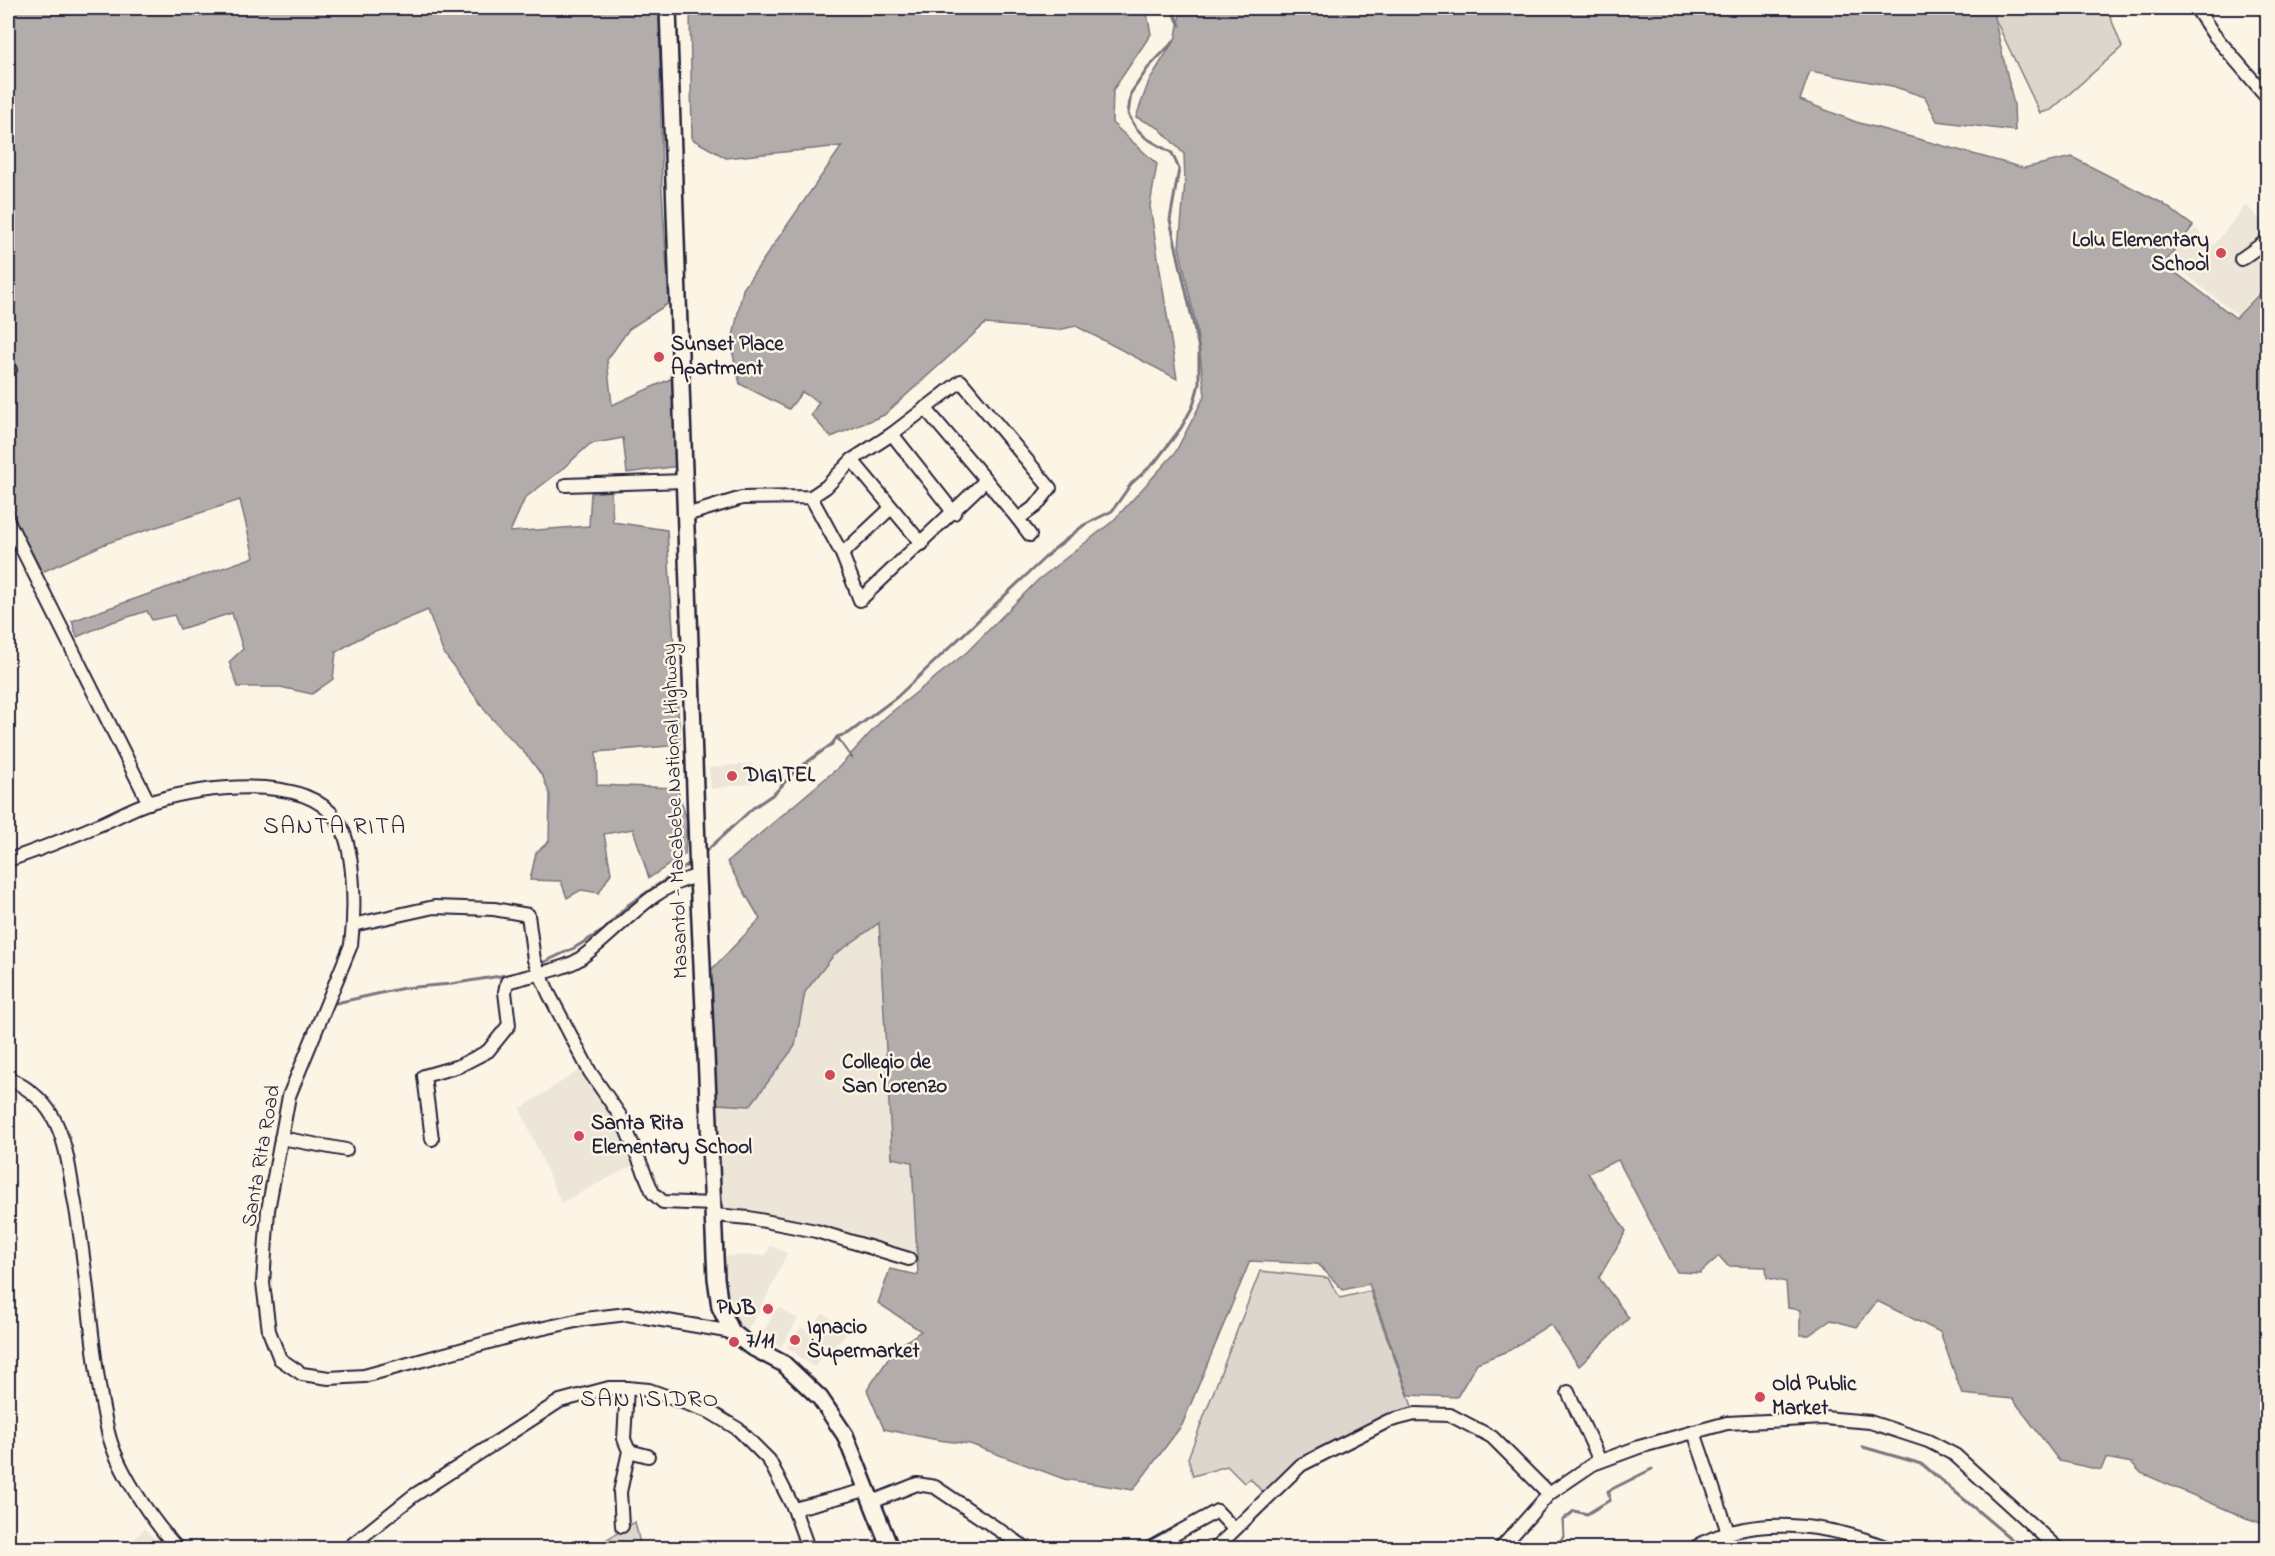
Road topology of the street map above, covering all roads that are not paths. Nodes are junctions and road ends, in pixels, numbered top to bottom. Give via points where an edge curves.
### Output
1 (668, 8) edge
2 (2196, 8) edge
3 (2268, 98) edge
4 (2268, 240) edge
5 (2241, 259) dead end
6 (926, 408) junction
7 (892, 434) junction
8 (852, 460) junction
9 (986, 480) junction
10 (684, 481) junction
11 (566, 485) dead end
12 (811, 497) junction
13 (891, 508) junction
14 (954, 513) junction
15 (686, 515) junction
16 (1018, 519) junction
17 (8, 521) edge
18 (1030, 535) dead end
19 (922, 544) junction
20 (842, 555) junction
21 (149, 803) junction
22 (8, 860) edge
23 (698, 873) junction
24 (353, 925) junction
25 (537, 966) junction
26 (8, 1078) edge
27 (281, 1138) junction
28 (432, 1139) dead end
29 (346, 1150) dead end
30 (714, 1210) junction
31 (909, 1259) dead end
32 (732, 1332) junction
33 (627, 1388) junction
34 (1568, 1392) dead end
35 (1694, 1432) junction
36 (629, 1451) junction
37 (648, 1456) dead end
38 (1600, 1461) junction
39 (1548, 1494) junction
40 (869, 1496) junction
41 (794, 1509) junction
42 (622, 1526) dead end
43 (1234, 1529) junction
44 (1728, 1532) junction
45 (177, 1548) edge
46 (348, 1548) edge
47 (808, 1548) edge
48 (890, 1548) edge
49 (1026, 1548) edge
50 (1150, 1548) edge
51 (1216, 1548) edge
52 (1501, 1548) edge
53 (1694, 1548) edge
54 (1888, 1548) edge
55 (2057, 1548) edge

1 - 10 main road, Masantol - Macabebe National Highway
2 - 3 street
4 - 5 street
6 - 7 street
6 - 9 street
6 - 16 street via 961,381 1050,488 1036,506
7 - 8 street
7 - 14 street
8 - 12 street
8 - 13 street
9 - 14 street
9 - 16 street
10 - 11 street
10 - 15 main road, Masantol - Macabebe National Highway
12 - 15 street via 742,498
12 - 20 street
13 - 19 street
13 - 20 street
14 - 19 street
15 - 23 main road, Masantol - Macabebe National Highway
16 - 18 street
17 - 21 street
19 - 20 street via 860,600
21 - 22 street, Santa Rita Road
21 - 24 street, Santa Rita Road via 197,792 247,787 292,792 322,805 337,820 349,849
23 - 25 street via 662,891 576,961
23 - 30 main road, Masantol - Macabebe National Highway
24 - 25 street via 434,907 494,909 528,915
24 - 27 street, Santa Rita Road via 351,945 289,1096
25 - 28 street via 507,982 509,1025 488,1051 459,1066 424,1076
25 - 30 street via 590,1072 621,1118 653,1193 663,1202
26 - 45 street via 25,1086 43,1102 56,1123 66,1152 80,1225 108,1434 123,1470
27 - 29 street
27 - 32 street, Santa Rita Road via 268,1210 263,1283 269,1331 280,1359 302,1374 329,1378 364,1376 526,1332 627,1314
30 - 31 street via 816,1231
30 - 32 main road, Masantol - Macabebe National Highway via 720,1307
32 - 40 main road via 784,1364 820,1398 845,1435
33 - 36 street via 624,1439
33 - 41 street via 649,1390 711,1412 738,1429 769,1460
33 - 46 street via 609,1388 560,1401 413,1496
34 - 38 street
35 - 38 street
35 - 44 street
35 - 55 street via 1727,1424 1797,1419 1886,1426 1955,1455
36 - 37 street
36 - 42 street via 620,1492
38 - 39 street
39 - 43 street via 1492,1437 1450,1415 1415,1414 1388,1421 1301,1465
39 - 52 street
40 - 41 street
40 - 48 main road
40 - 49 street via 917,1484 934,1487
41 - 47 street
43 - 50 street via 1217,1511
43 - 51 street
44 - 53 street
44 - 54 street via 1759,1526 1793,1526

